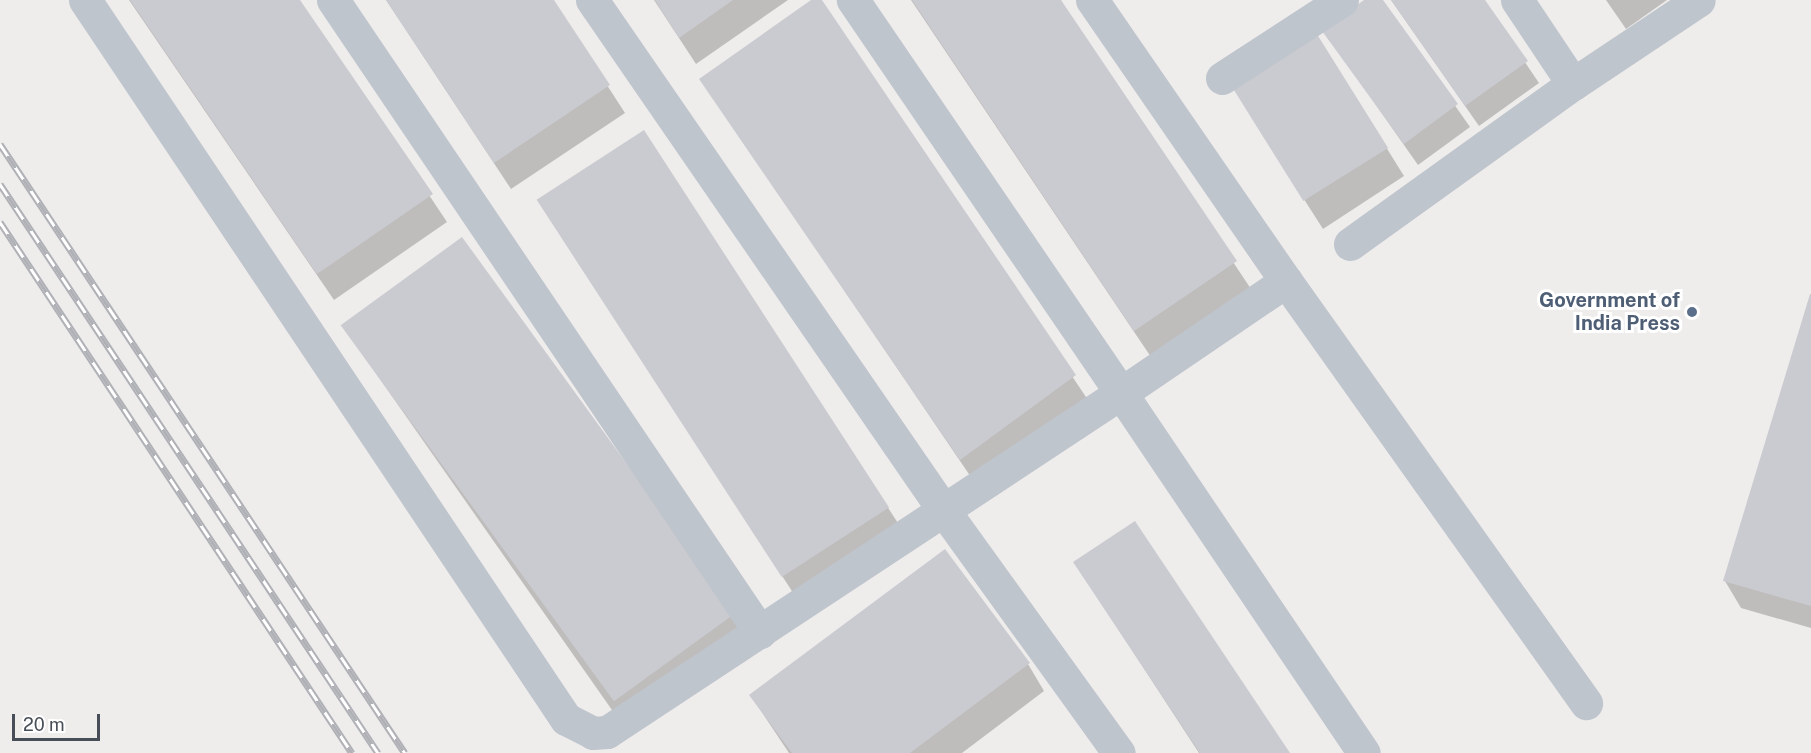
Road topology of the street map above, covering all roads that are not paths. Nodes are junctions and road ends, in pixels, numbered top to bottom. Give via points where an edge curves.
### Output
1 (85, 0) edge
2 (333, 0) edge
3 (592, 0) edge
4 (853, 0) edge
5 (1092, 0) edge
6 (1342, 0) edge
7 (1517, 0) edge
8 (1699, 0) edge
9 (1222, 78) dead end
10 (1573, 84) junction
11 (1350, 244) dead end
12 (1286, 281) junction
13 (1121, 393) junction
14 (942, 508) junction
15 (760, 632) junction
16 (1586, 703) dead end
17 (1119, 753) edge
18 (1364, 753) edge

1 - 15 street via 566,719 593,733 607,732
2 - 15 street
3 - 14 street
4 - 13 street
5 - 12 street
6 - 9 street
7 - 10 street
8 - 10 street
10 - 11 street
12 - 13 street
12 - 16 street
13 - 14 street
13 - 18 street
14 - 15 street
14 - 17 street

